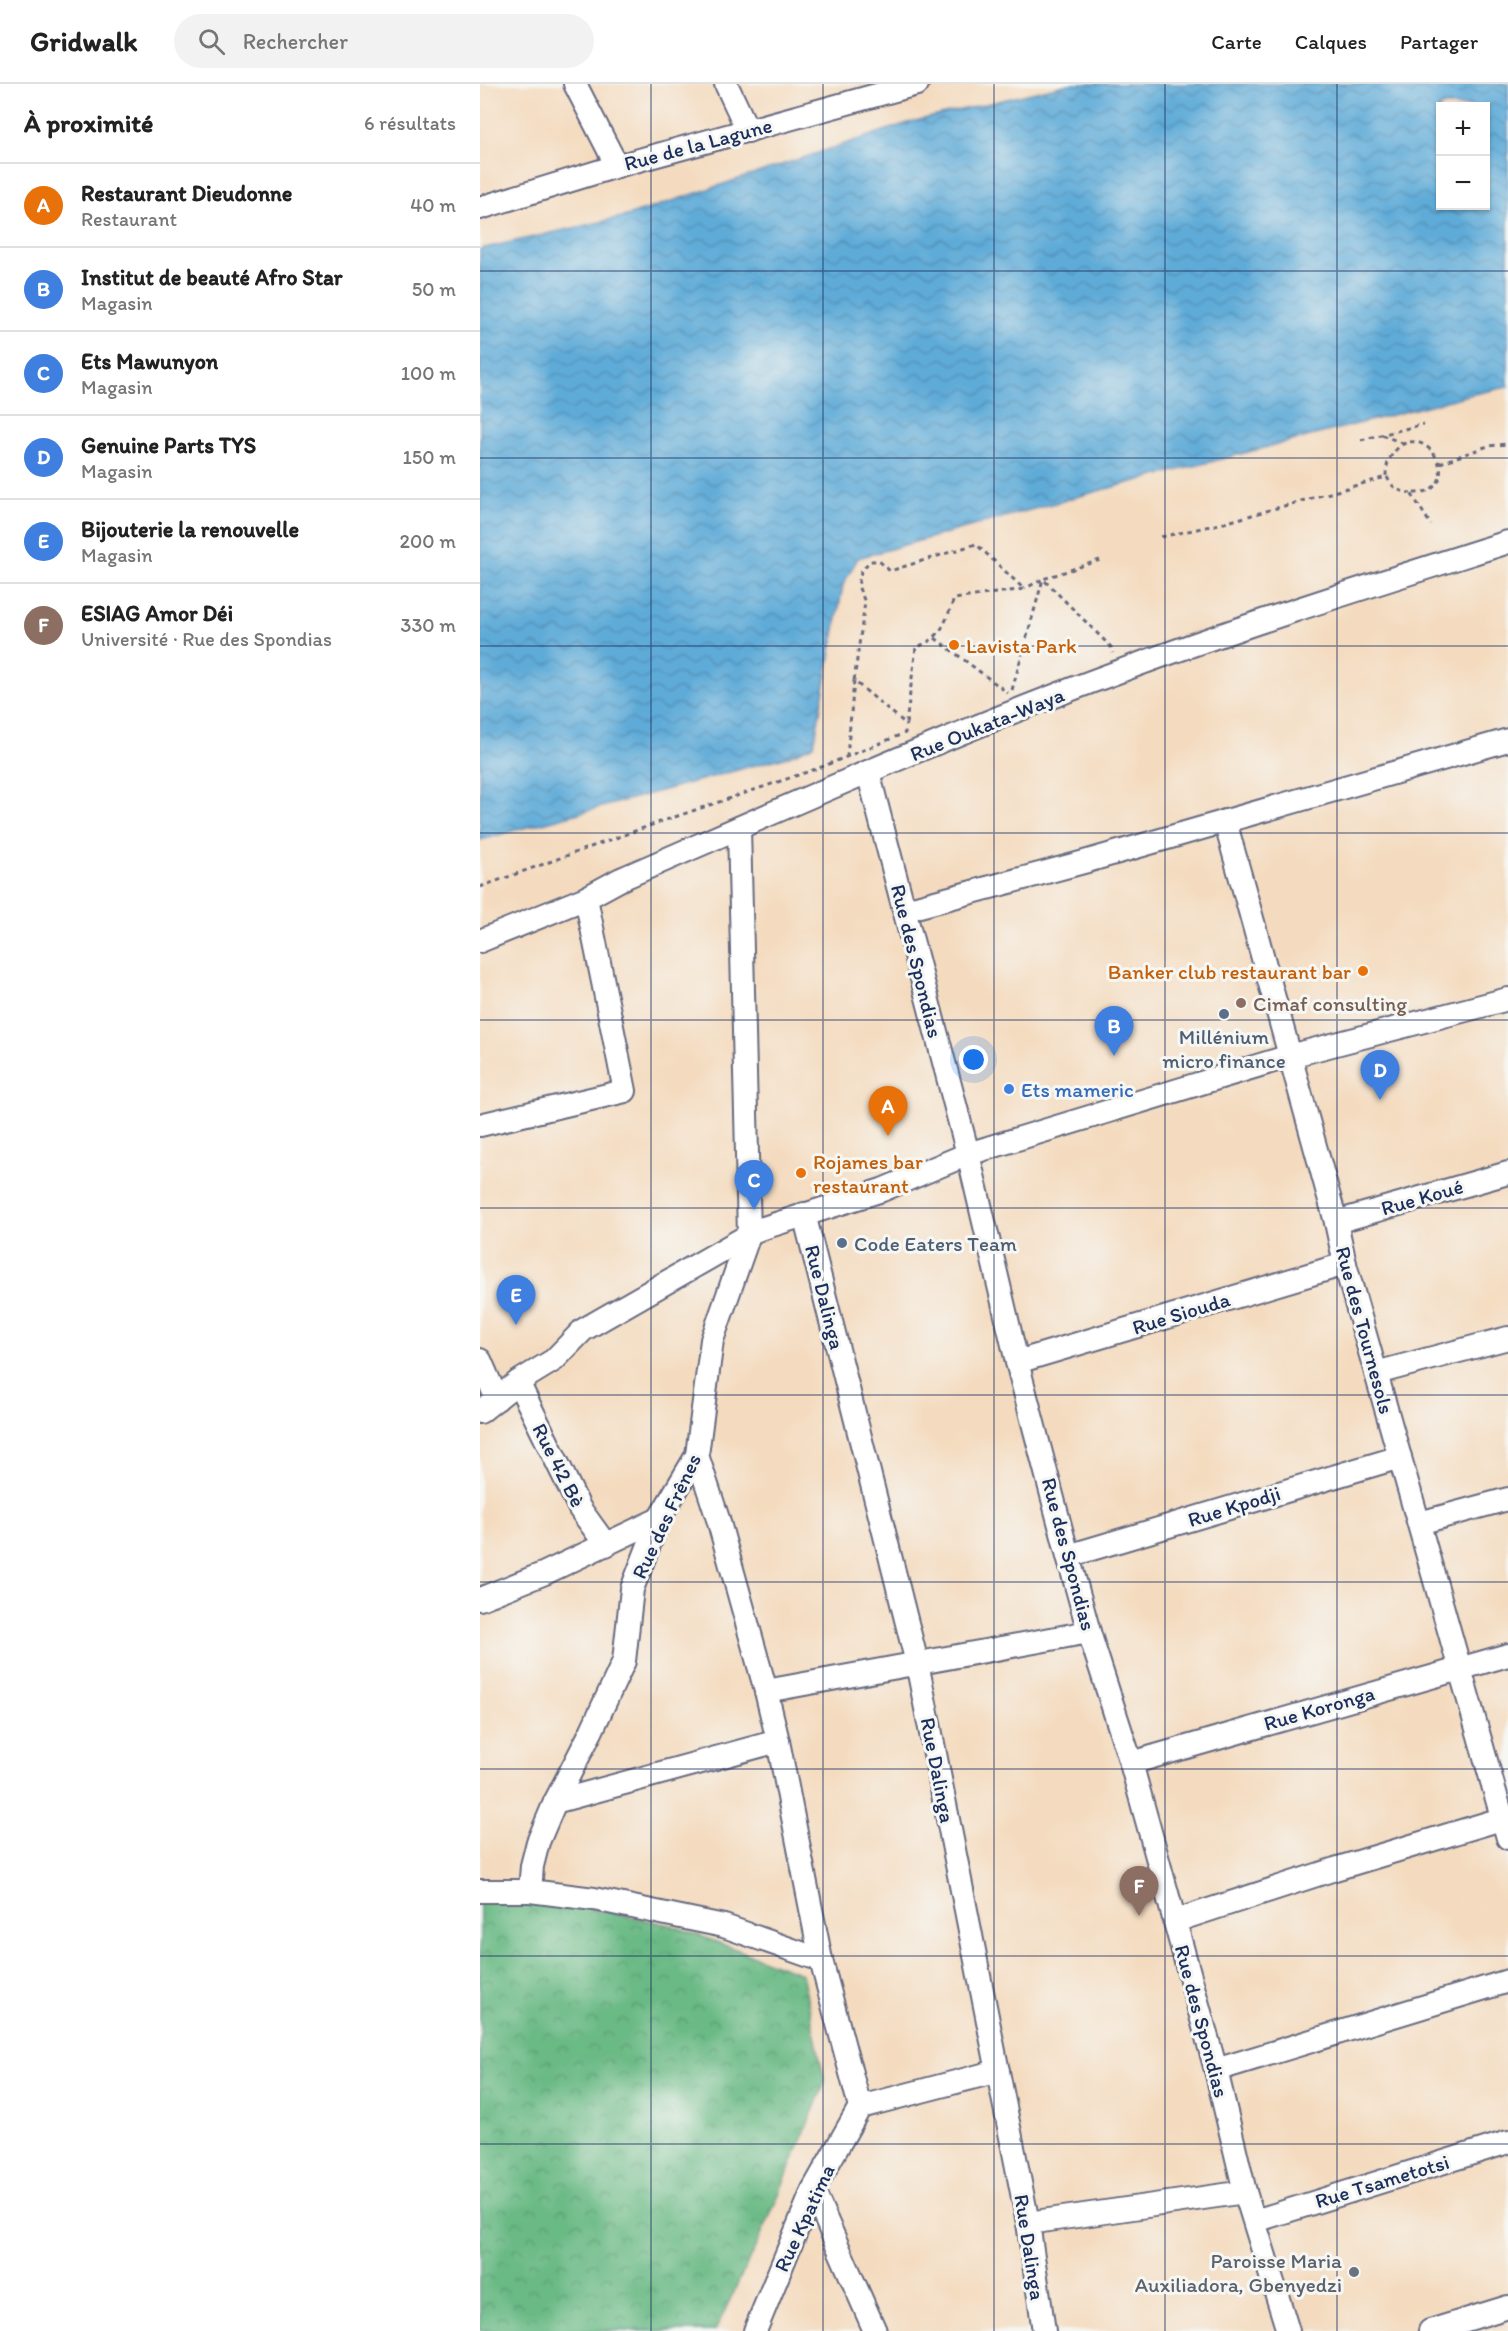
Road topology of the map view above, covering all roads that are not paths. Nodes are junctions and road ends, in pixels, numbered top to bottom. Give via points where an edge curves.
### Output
1 (575, 84) edge
2 (726, 84) edge
3 (905, 86) edge
4 (747, 131) junction
5 (616, 166) junction
6 (480, 208) edge
7 (1507, 545) edge
8 (1508, 740) edge
9 (868, 772) junction
10 (1225, 821) junction
11 (739, 828) junction
12 (586, 898) junction
13 (905, 910) junction
14 (480, 941) edge
15 (1508, 999) edge
16 (1290, 1056) junction
17 (480, 1125) edge
18 (968, 1154) junction
19 (1508, 1173) edge
20 (804, 1214) junction
21 (1336, 1222) junction
22 (749, 1235) junction
23 (1345, 1264) junction
24 (1508, 1338) edge
25 (480, 1360) edge
26 (1017, 1362) junction
27 (1376, 1373) junction
28 (519, 1382) junction
29 (489, 1406) edge
30 (697, 1455) junction
31 (1400, 1457) junction
32 (1508, 1499) edge
33 (659, 1519) junction
34 (1419, 1523) junction
35 (606, 1545) junction
36 (1068, 1556) junction
37 (480, 1599) edge
38 (1089, 1632) junction
39 (1508, 1655) edge
40 (917, 1663) junction
41 (1460, 1668) junction
42 (766, 1691) junction
43 (778, 1742) junction
44 (1131, 1763) junction
45 (555, 1802) junction
46 (1506, 1824) edge
47 (480, 1887) edge
48 (530, 1891) junction
49 (1175, 1921) junction
50 (821, 1960) junction
51 (1508, 1981) edge
52 (1216, 2070) junction
53 (998, 2071) junction
54 (860, 2107) junction
55 (1508, 2142) edge
56 (813, 2190) junction
57 (1245, 2192) junction
58 (1255, 2222) junction
59 (1028, 2223) junction
60 (1508, 2307) edge
61 (754, 2331) edge
62 (875, 2331) edge
63 (1044, 2331) edge
64 (1288, 2331) edge
65 (1430, 2331) edge

1 - 5 street
2 - 4 street
3 - 4 street, Rue de la Lagune
4 - 5 street, Rue de la Lagune
5 - 6 street, Rue de la Lagune
7 - 9 street, Rue Oukata-Waya via 1240,628 1121,670
8 - 10 street
9 - 11 street, Rue Oukata-Waya
9 - 13 street, Rue des Spondias
10 - 13 street
10 - 16 street, Rue des Tournesols
11 - 12 street, Rue Oukata-Waya
11 - 22 street
12 - 14 street, Rue Oukata-Waya
12 - 17 street via 625,1091
13 - 18 street, Rue des Spondias
15 - 16 street
16 - 18 street
16 - 21 street, Rue des Tournesols
18 - 20 street via 882,1190
18 - 26 street, Rue des Spondias
19 - 21 street, Rue Koué
20 - 22 street
20 - 40 street, Rue Dalinga
21 - 23 street, Rue des Tournesols
22 - 28 street via 583,1330 554,1359
22 - 30 street, Rue des Frênes via 712,1340
23 - 26 street, Rue Siouda
23 - 27 street, Rue des Tournesols
24 - 27 street
25 - 29 street
26 - 36 street, Rue des Spondias
27 - 31 street, Rue des Tournesols
28 - 29 street
28 - 35 street, Rue 42 Bè via 580,1509
30 - 33 street, Rue des Frênes
30 - 42 street
31 - 34 street, Rue des Tournesols
31 - 36 street, Rue Kpodji
32 - 34 street
33 - 35 street
33 - 45 street, Rue des Frênes via 632,1589 624,1660
34 - 41 street, Rue des Tournesols
35 - 37 street
36 - 38 street, Rue des Spondias
38 - 40 street
38 - 44 street, Rue des Spondias
39 - 41 street, Rue Koronga
40 - 42 street
40 - 53 street, Rue Dalinga
41 - 44 street, Rue Koronga
41 - 46 street, Rue des Tournesols
42 - 43 street
43 - 45 street
43 - 50 street
44 - 49 street, Rue des Spondias
45 - 48 street, Rue des Frênes via 538,1842
46 - 49 street via 1335,1869
47 - 48 street
48 - 50 street via 594,1899 724,1926
49 - 52 street, Rue des Spondias
50 - 54 street
51 - 52 street
52 - 57 street, Rue des Spondias
53 - 54 street
53 - 59 street, Rue Dalinga
54 - 56 street, Rue Kpatima
55 - 58 street, Rue Tsametotsi
56 - 61 street, Rue Kpatima
56 - 62 street
57 - 58 street, Rue des Spondias
57 - 59 street
58 - 64 street, Rue des Spondias
59 - 63 street, Rue Dalinga
60 - 65 street

